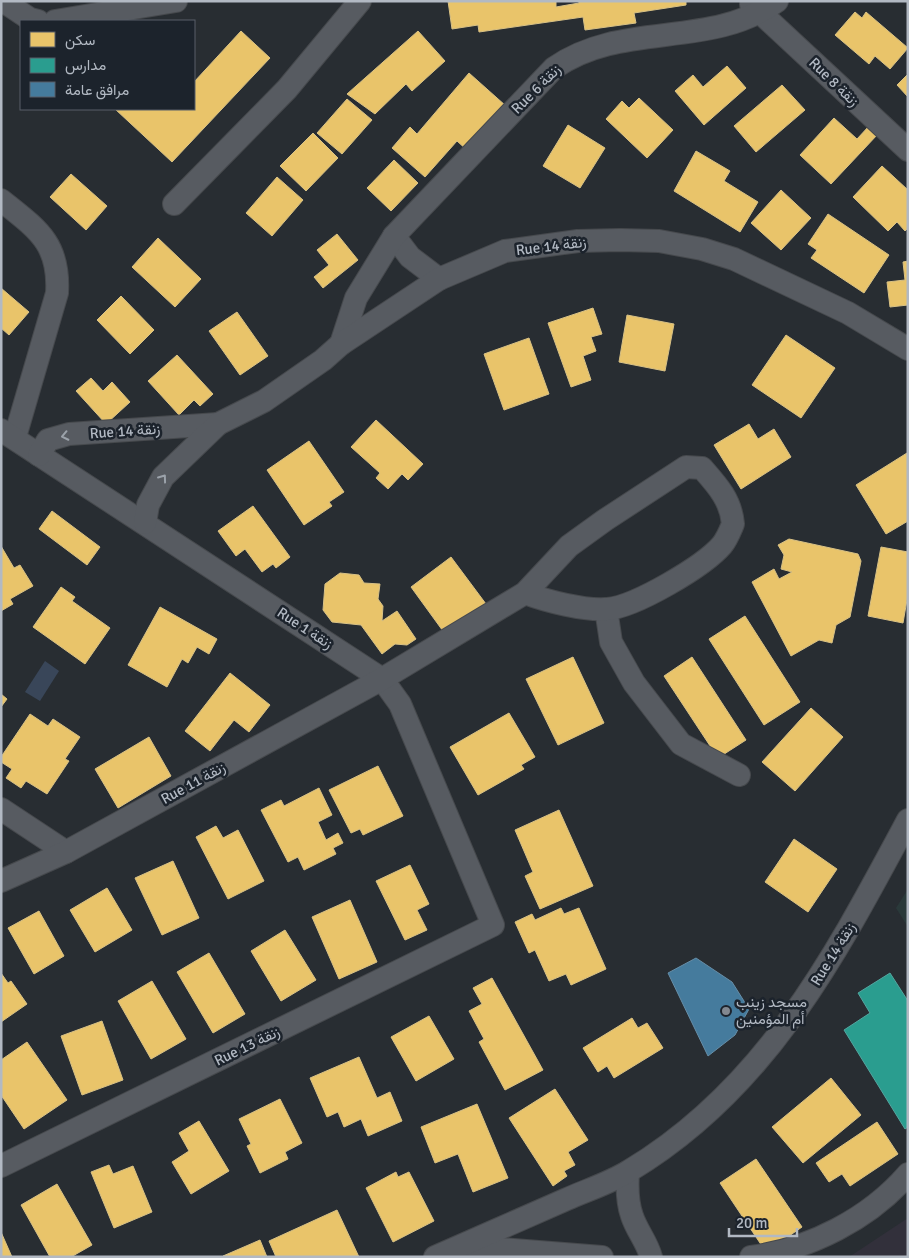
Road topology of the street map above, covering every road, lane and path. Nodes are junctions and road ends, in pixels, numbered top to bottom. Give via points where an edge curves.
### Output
1 (3, 1) edge
2 (176, 1) edge
3 (360, 1) edge
4 (762, 5) edge
5 (34, 20) edge
6 (61, 20) edge
7 (908, 150) edge
8 (1, 200) edge
9 (174, 204) dead end
10 (394, 236) junction
11 (439, 279) junction
12 (341, 344) junction
13 (908, 349) edge
14 (218, 424) junction
15 (8, 433) edge
16 (39, 455) junction
17 (145, 523) junction
18 (525, 593) junction
19 (606, 609) junction
20 (382, 679) junction
21 (739, 774) dead end
22 (1, 809) edge
23 (908, 820) edge
24 (66, 852) junction
25 (1, 881) edge
26 (493, 925) joint
27 (1, 1166) edge
28 (628, 1172) junction
29 (908, 1174) edge
30 (460, 1246) junction
31 (434, 1257) edge
32 (602, 1257) edge
33 (651, 1257) edge
34 (751, 1257) edge

1 - 5 street
2 - 6 street
3 - 9 street via 287,89
4 - 7 street, Rue 8 زنقة
4 - 10 street, Rue 6 زنقة via 724,27 598,46 568,59 554,68
8 - 15 street via 31,223 50,246 58,274 57,293
10 - 11 street via 410,257
10 - 12 street, Rue 6 زنقة via 356,298
11 - 12 street, Rue 14 زنقة
11 - 13 street, Rue 14 زنقة via 505,252 578,241 659,241 734,259 848,314
12 - 14 street, Rue 14 زنقة via 264,401
14 -> 16 street, Rue 14 زنقة via 70,434 48,440
17 -> 14 street, Rue 14 زنقة via 148,505 163,477
15 - 16 street, Rue 1 زنقة
16 - 17 street, Rue 1 زنقة
17 - 20 street, Rue 1 زنقة
18 - 19 street via 558,603
18 - 19 street, Rue 11 زنقة via 570,546 605,520 686,467 702,468 721,490 730,508 733,524 725,540 705,560 653,592 634,602
18 - 20 street, Rue 11 زنقة
19 - 21 street via 611,642 634,683 681,744
20 - 24 street, Rue 11 زنقة
20 - 26 street, Rue 1 زنقة via 400,704
22 - 24 street
23 - 28 street, Rue 14 زنقة via 852,923 768,1050 721,1102
24 - 25 street, Rue 11 زنقة
26 - 27 street, Rue 13 زنقة
28 - 30 street, Rue 14 زنقة
28 - 33 street via 627,1189 632,1216
29 - 34 street via 877,1206 828,1234
30 - 31 street, Rue 14 زنقة
30 - 32 street

